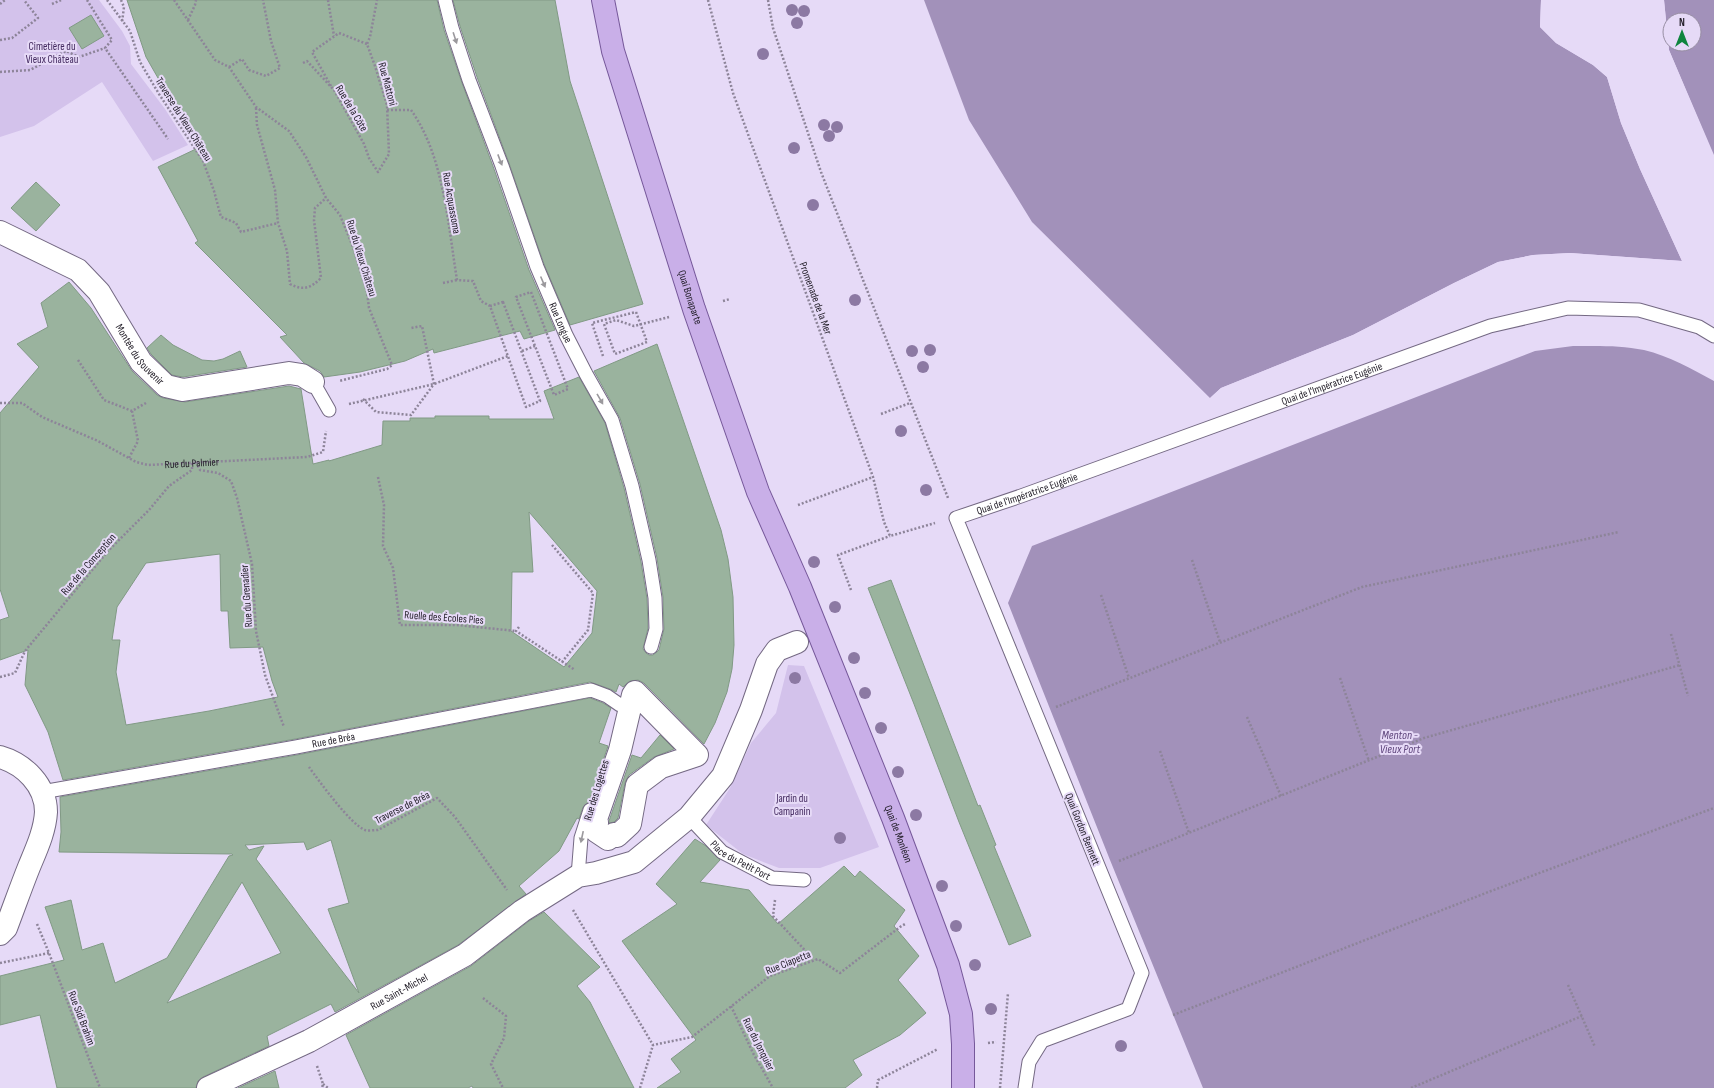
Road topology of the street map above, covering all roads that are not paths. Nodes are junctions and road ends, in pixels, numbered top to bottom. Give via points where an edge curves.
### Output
1 (445, 0) edge
2 (603, 0) edge
3 (0, 232) edge
4 (1714, 336) edge
5 (313, 382) joint
6 (329, 410) road end
7 (956, 518) joint
8 (800, 587) joint
9 (797, 642) dead end
10 (652, 647) dead end
11 (627, 696) junction
12 (0, 757) edge
13 (42, 792) junction
14 (689, 817) junction
15 (804, 880) dead end
16 (569, 882) junction
17 (0, 934) edge
18 (208, 1088) edge
19 (963, 1088) edge
20 (1025, 1088) edge

1 -> 10 lane, Rue Longue via 469,80 537,267 566,335 612,420 632,486 651,575 656,629
2 - 8 main road, Quai Bonaparte via 613,51 694,309 758,492
3 - 5 street, Montée du Souvenir via 78,270 99,292 141,362 166,386 183,390 289,373 302,375
4 - 7 lane, Quai de l'Impératrice Eugénie via 1699,327 1639,310 1568,308 1490,326
5 - 6 lane
7 - 20 lane, Quai Gordon Bennett via 1142,973 1128,1009 1042,1041 1029,1062
8 - 19 main road, Quai de Monléon via 893,818 948,965 961,1014
9 - 14 street via 777,650 767,664 752,710 723,776
11 - 11 street via 697,755 661,767 637,785 630,824 617,836 614,834 608,839 596,831 598,822 595,822 620,750 633,695
11 - 13 lane, Rue de Bréa via 607,696 591,690
11 -> 16 lane, Rue des Logettes via 618,718
12 - 13 street via 26,770
13 - 17 street via 46,811 41,838 6,928
14 - 15 lane, Place du Petit Port via 722,852 772,878
14 - 16 street via 634,862
16 - 18 street, Rue Saint-Michel via 522,911 464,955 309,1041

